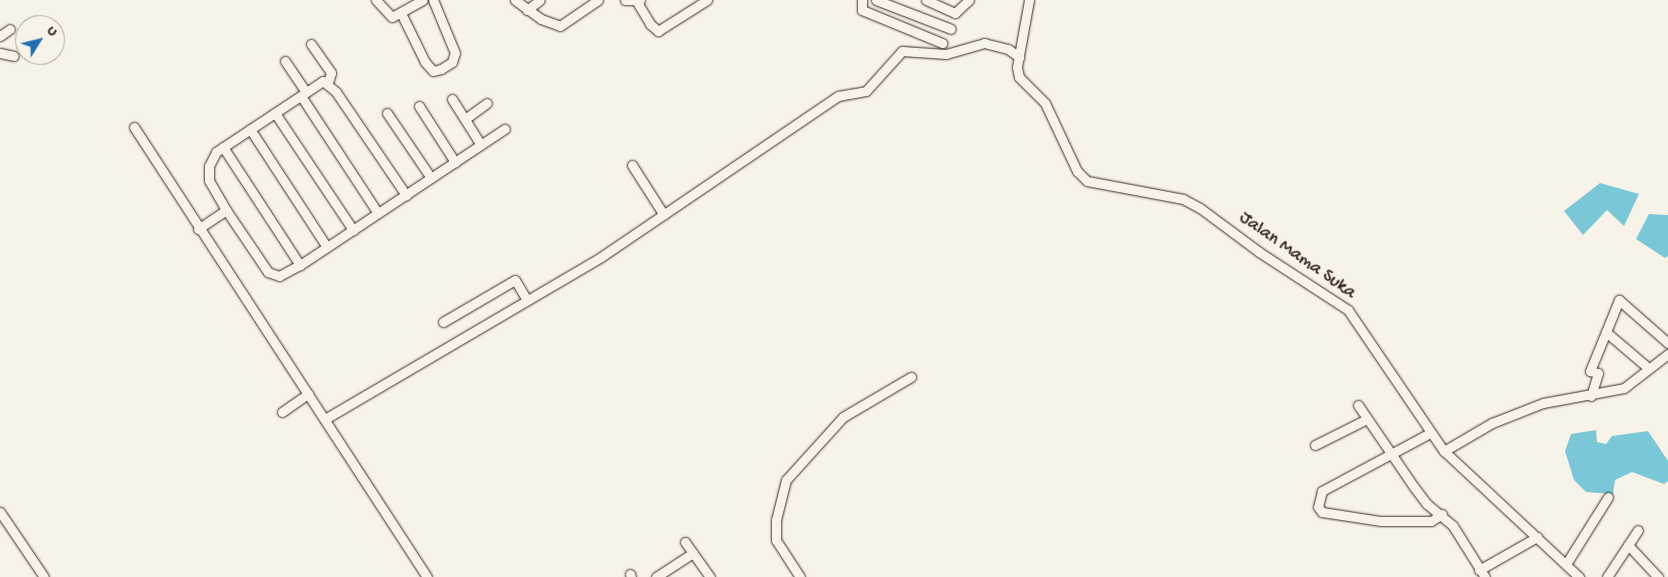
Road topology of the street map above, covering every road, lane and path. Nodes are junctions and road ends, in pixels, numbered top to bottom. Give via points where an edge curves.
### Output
1 (376, 0) edge
2 (422, 0) edge
3 (433, 0) edge
4 (515, 0) edge
5 (540, 0) edge
6 (598, 0) edge
7 (625, 0) edge
8 (707, 0) edge
9 (862, 0) edge
10 (876, 0) edge
11 (926, 0) edge
12 (969, 0) edge
13 (1029, 0) edge
14 (638, 1) edge
15 (527, 10) junction
16 (401, 13) junction
17 (10, 28) dead end
18 (951, 29) dead end
19 (0, 36) edge
20 (942, 42) dead end
21 (311, 44) dead end
22 (0, 53) edge
23 (14, 56) dead end
24 (1019, 58) junction
25 (285, 61) dead end
26 (328, 82) junction
27 (303, 94) junction
28 (452, 98) dead end
29 (487, 103) dead end
30 (418, 106) dead end
31 (275, 113) junction
32 (387, 113) dead end
33 (465, 119) junction
34 (134, 128) dead end
35 (250, 129) junction
36 (505, 129) dead end
37 (482, 144) junction
38 (223, 147) junction
39 (455, 162) junction
40 (632, 165) dead end
41 (431, 178) junction
42 (406, 195) junction
43 (226, 210) junction
44 (378, 213) junction
45 (664, 215) junction
46 (198, 229) junction
47 (353, 230) junction
48 (327, 247) junction
49 (300, 265) junction
50 (1611, 294) dead end
51 (527, 300) junction
52 (1619, 300) junction
53 (443, 322) dead end
54 (1606, 332) junction
55 (1668, 343) edge
56 (1668, 354) edge
57 (1646, 366) dead end
58 (911, 377) dead end
59 (308, 394) junction
60 (1591, 396) junction
61 (1358, 405) dead end
62 (282, 412) dead end
63 (325, 419) junction
64 (1367, 419) junction
65 (1430, 432) junction
66 (1315, 445) dead end
67 (1444, 451) junction
68 (1391, 456) junction
69 (1608, 497) dead end
70 (0, 512) edge
71 (1442, 514) junction
72 (1638, 530) dead end
73 (1537, 537) junction
74 (685, 542) dead end
75 (1628, 545) junction
76 (693, 553) junction
77 (1566, 564) junction
78 (1482, 573) edge
79 (44, 577) edge
80 (427, 577) edge
81 (656, 577) edge
82 (710, 577) edge
83 (800, 577) edge
84 (1579, 577) edge
85 (1607, 577) edge
86 (1658, 577) edge

1 - 16 street via 388,17
2 - 16 street
3 - 16 street via 456,53 452,62 441,69 433,71 425,62
4 - 15 street
5 - 15 street
6 - 15 street via 560,26
7 - 14 street
8 - 14 street via 658,31 650,24
9 - 20 street via 862,10
10 - 18 street
11 - 12 street via 955,13
13 - 24 street, Jalan Mama Suka
17 - 19 street
21 - 26 street via 331,73
22 - 23 street
24 - 45 street via 1008,49 984,43 946,54 902,51 866,91 838,96
24 - 65 street, Jalan Mama Suka via 1019,76 1045,103 1076,171 1087,181 1183,199 1348,310
25 - 27 street
26 - 27 street via 323,81
26 - 42 street
27 - 31 street
27 - 44 street
28 - 33 street
29 - 33 street
30 - 39 street
31 - 35 street
31 - 47 street
32 - 41 street
33 - 37 street
34 - 46 street
35 - 38 street
35 - 48 street
36 - 37 street
37 - 39 street
38 - 43 street via 216,152 209,166 209,180
38 - 49 street
39 - 41 street
40 - 45 street
41 - 42 street
42 - 44 street
43 - 46 street
43 - 49 street via 273,275
44 - 47 street
45 - 51 street
46 - 59 street
47 - 48 street
48 - 49 street
50 - 52 street
51 - 53 street via 515,280
51 - 63 street
52 - 54 street
52 - 55 street
54 - 57 street
54 - 60 street via 1590,371 1598,373
56 - 60 street via 1624,388
58 - 83 street via 843,417 786,480 776,520 776,540
59 - 62 street
59 - 63 street
60 - 67 street via 1543,403 1492,423
61 - 64 street
63 - 80 street
64 - 66 street
64 - 68 street
65 - 67 street, Jalan Mama Suka
65 - 68 street
67 - 73 street, Jalan Mama Suka
68 - 71 street via 1427,504
68 - 71 street via 1322,491 1318,497 1319,510 1381,521 1431,521
69 - 77 street
70 - 79 street
71 - 78 street
72 - 75 street
73 - 77 street, Jalan Mama Suka
73 - 78 street
74 - 76 street
75 - 85 street
75 - 86 street
76 - 81 street
76 - 82 street
77 - 84 street, Jalan Mama Suka

